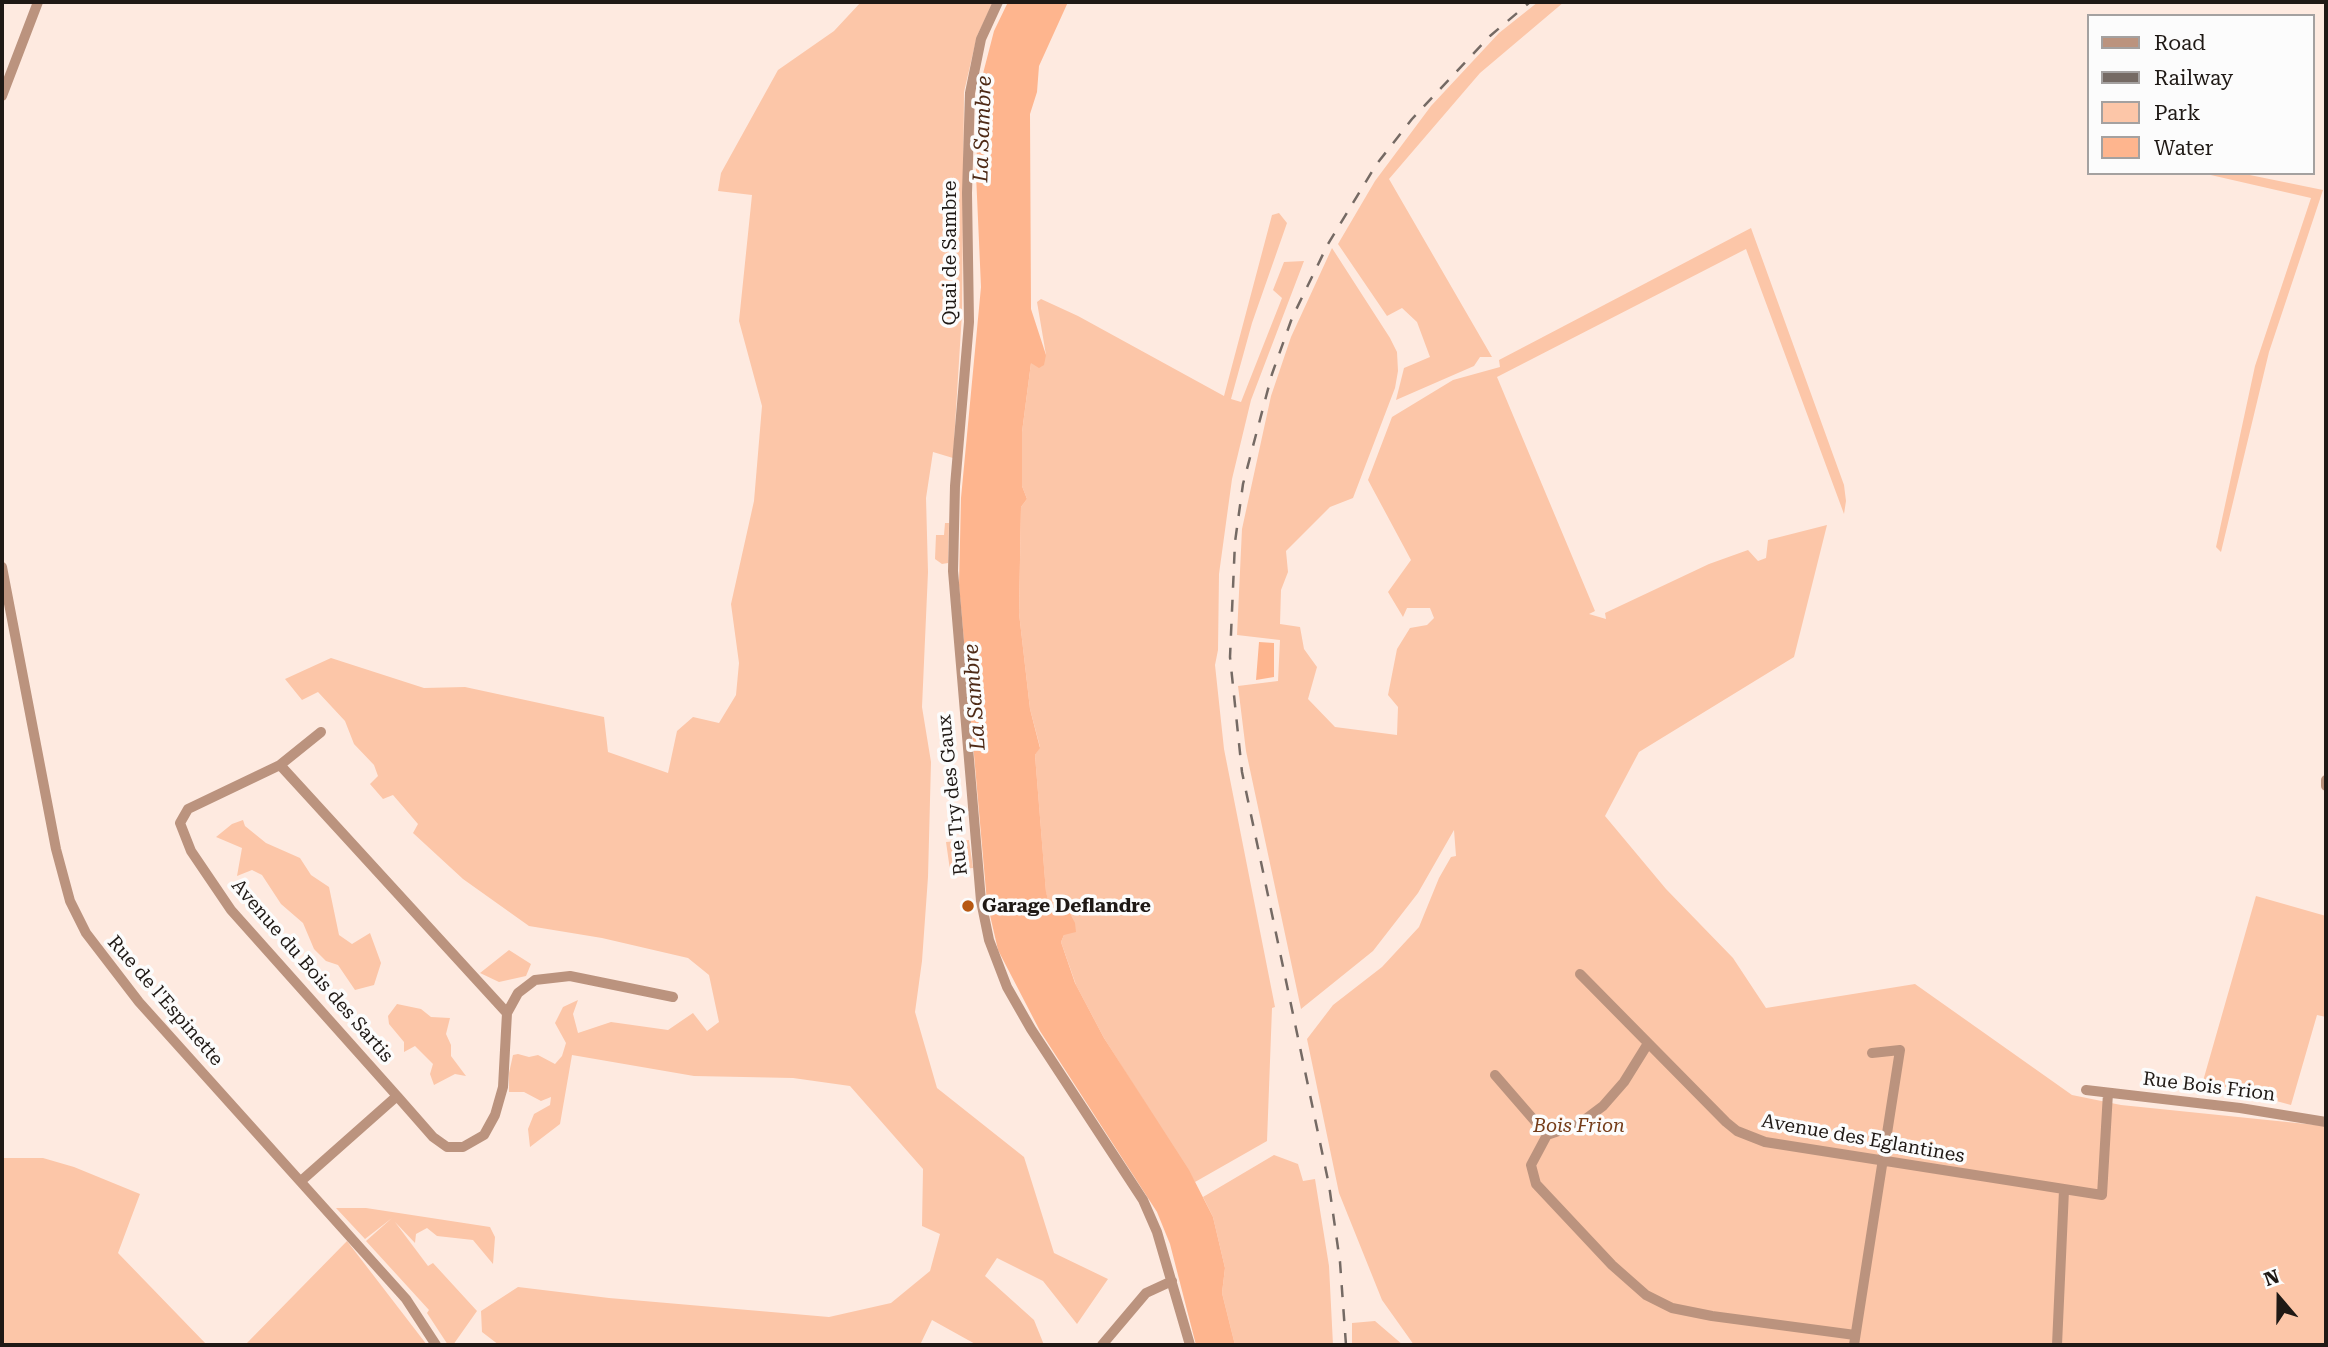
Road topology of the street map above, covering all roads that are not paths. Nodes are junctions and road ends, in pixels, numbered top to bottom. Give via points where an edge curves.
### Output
1 (35, 2) edge
2 (998, 2) edge
3 (2, 96) edge
4 (954, 509) joint
5 (2, 567) edge
6 (321, 732) dead end
7 (280, 765) junction
8 (1580, 974) dead end
9 (673, 997) dead end
10 (507, 1013) junction
11 (1647, 1045) junction
12 (1872, 1053) dead end
13 (1495, 1074) dead end
14 (2086, 1090) dead end
15 (2108, 1093) junction
16 (397, 1096) junction
17 (2326, 1122) edge
18 (1547, 1135) junction
19 (1883, 1161) junction
20 (301, 1181) junction
21 (2064, 1190) junction
22 (1172, 1281) junction
23 (1855, 1340) edge
24 (436, 1345) edge
25 (1102, 1345) edge
26 (1189, 1345) edge
27 (2057, 1345) edge

1 - 3 street
2 - 4 street, Quai de Sambre via 978,51 969,103 969,322
4 - 22 street, Rue Try des Gaux via 955,622 981,901 989,940 1007,987 1031,1029 1143,1200
5 - 20 street, Rue de l'Espinette via 56,849 78,919 139,1002
6 - 7 street, Avenue du Bois des Sartis
7 - 10 street
7 - 16 street, Avenue du Bois des Sartis via 188,809 180,823 198,862 231,910
8 - 11 street, Avenue des Eglantines
9 - 10 street via 556,975 535,980 518,993
10 - 16 street, Avenue du Bois des Sartis via 503,1087 484,1135 463,1147 447,1147
11 - 18 street via 1603,1106 1579,1124
11 - 19 street, Avenue des Eglantines via 1743,1134 1765,1142
12 - 19 street via 1900,1050
13 - 18 street
14 - 15 street, Rue Bois Frion
15 - 17 street, Rue Bois Frion
15 - 21 street, Avenue des Eglantines via 2102,1195
16 - 20 street
18 - 23 street via 1531,1165 1536,1184 1646,1295 1672,1308
19 - 21 street, Avenue des Eglantines
19 - 23 street
20 - 24 street, Rue de l'Espinette via 406,1299
21 - 27 street
22 - 25 street via 1146,1293
22 - 26 street, Rue Try des Gaux

